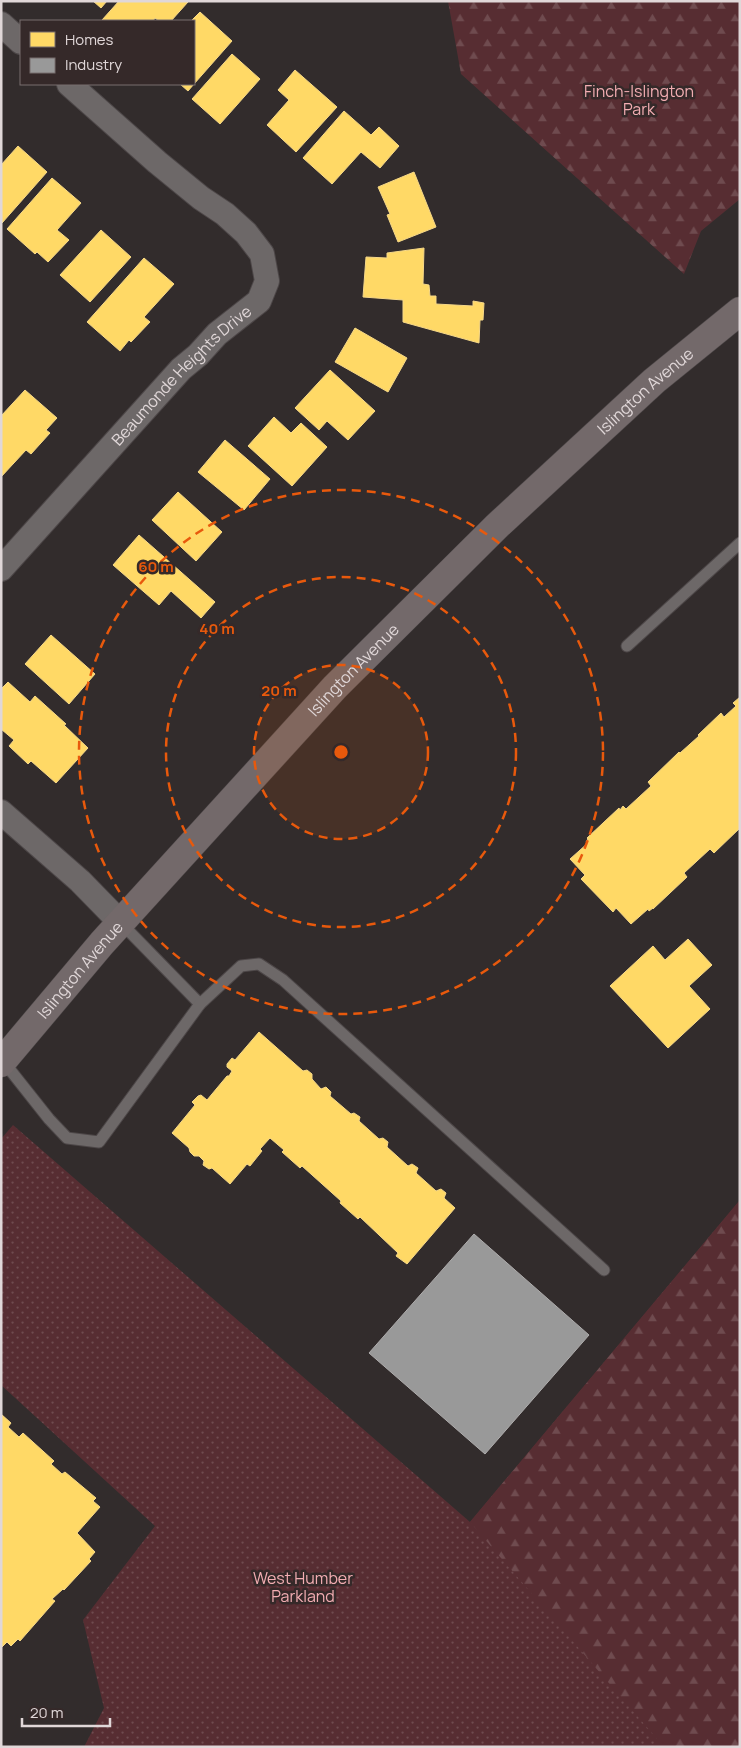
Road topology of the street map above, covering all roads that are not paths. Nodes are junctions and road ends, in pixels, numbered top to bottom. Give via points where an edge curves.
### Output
1 (1, 24) edge
2 (20, 41) edge
3 (69, 85) edge
4 (740, 311) edge
5 (740, 543) edge
6 (1, 569) edge
7 (627, 646) dead end
8 (1, 812) edge
9 (121, 923) junction
10 (200, 1004) junction
11 (2, 1062) edge
12 (604, 1270) dead end

1 - 2 street
3 - 6 street, Beaumonde Heights Drive via 157,162 246,233 262,254 267,281 259,301 217,334 181,369
4 - 9 main road, Islington Avenue via 654,381 497,526 349,673
5 - 7 lane
8 - 9 street via 80,881
9 - 10 lane
9 - 11 main road, Islington Avenue
10 - 11 lane via 99,1142 67,1138
10 - 12 lane via 241,966 259,964 284,980

